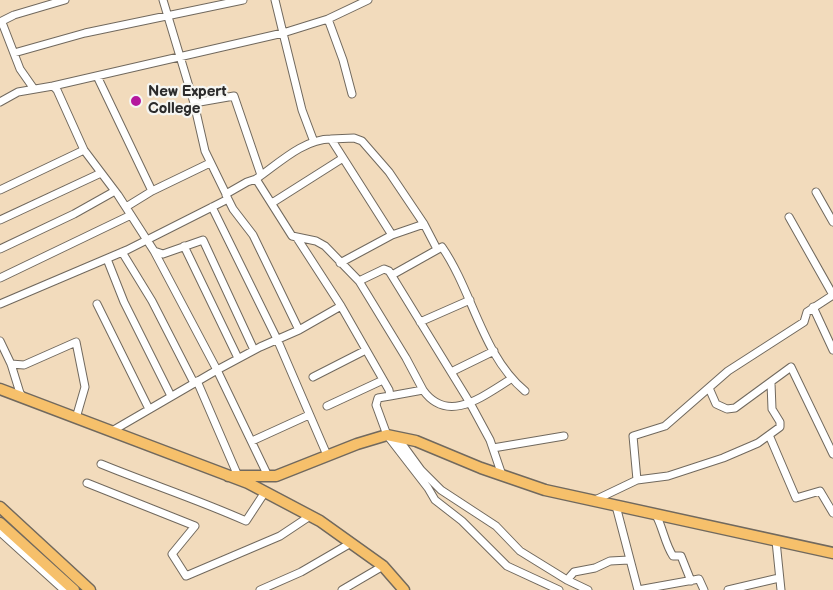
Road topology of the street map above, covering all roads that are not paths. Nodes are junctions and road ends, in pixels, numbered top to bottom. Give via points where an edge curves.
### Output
1 (65, 0) edge
2 (163, 0) edge
3 (243, 0) edge
4 (275, 0) edge
5 (368, 0) edge
6 (168, 17) junction
7 (328, 19) junction
8 (0, 23) edge
9 (283, 33) junction
10 (14, 53) junction
11 (180, 57) junction
12 (97, 76) junction
13 (53, 86) junction
14 (34, 89) junction
15 (352, 94) dead end
16 (0, 102) edge
17 (194, 104) junction
18 (331, 139) junction
19 (314, 142) junction
20 (84, 150) junction
21 (343, 158) junction
22 (210, 163) junction
23 (101, 173) junction
24 (259, 177) junction
25 (0, 190) edge
26 (115, 191) junction
27 (152, 191) junction
28 (816, 192) dead end
29 (227, 196) junction
30 (272, 203) junction
31 (126, 207) junction
32 (212, 207) junction
33 (131, 215) junction
34 (789, 217) dead end
35 (0, 220) edge
36 (833, 222) edge
37 (424, 224) junction
38 (392, 235) junction
39 (297, 238) junction
40 (146, 239) junction
41 (184, 246) junction
42 (0, 249) edge
43 (436, 249) junction
44 (154, 251) junction
45 (122, 252) junction
46 (107, 259) junction
47 (339, 263) junction
48 (392, 275) junction
49 (0, 278) edge
50 (359, 281) junction
51 (833, 295) edge
52 (470, 300) junction
53 (0, 304) edge
54 (97, 304) dead end
55 (342, 306) junction
56 (813, 307) junction
57 (420, 322) junction
58 (299, 330) junction
59 (277, 339) junction
60 (0, 341) edge
61 (254, 350) junction
62 (366, 350) junction
63 (833, 350) edge
64 (494, 351) junction
65 (238, 358) junction
66 (11, 364) junction
67 (217, 370) junction
68 (451, 372) junction
69 (313, 377) dead end
70 (511, 379) junction
71 (383, 380) junction
72 (196, 382) junction
73 (771, 383) junction
74 (709, 388) junction
75 (0, 389) edge
76 (423, 390) junction
77 (525, 391) dead end
78 (171, 396) junction
79 (390, 396) junction
80 (24, 398) junction
81 (470, 403) junction
82 (327, 406) dead end
83 (149, 409) junction
84 (309, 415) junction
85 (76, 418) junction
86 (112, 431) junction
87 (769, 435) junction
88 (392, 436) junction
89 (564, 436) dead end
90 (252, 441) junction
91 (493, 448) junction
92 (833, 454) edge
93 (327, 455) junction
94 (101, 464) dead end
95 (502, 475) junction
96 (233, 476) junction
97 (268, 476) junction
98 (637, 480) junction
99 (87, 483) dead end
100 (266, 492) junction
101 (593, 501) junction
102 (616, 506) junction
103 (0, 507) edge
104 (833, 513) edge
105 (656, 515) junction
106 (310, 516) junction
107 (0, 523) edge
108 (0, 532) edge
109 (776, 541) junction
110 (351, 543) junction
111 (833, 553) edge
112 (629, 560) junction
113 (383, 566) junction
114 (779, 579) junction
115 (567, 580) junction
116 (691, 581) junction
117 (749, 587) edge
118 (64, 590) edge
119 (74, 590) edge
120 (90, 590) edge
121 (260, 590) edge
122 (342, 590) edge
123 (404, 590) edge
124 (559, 590) edge
125 (588, 590) edge
126 (638, 590) edge
127 (704, 590) edge
128 (728, 590) edge
129 (781, 590) edge

1 - 8 street
2 - 6 street
3 - 6 street
4 - 9 street
5 - 7 street
6 - 10 street via 85,33
6 - 11 street
7 - 9 street
7 - 15 street
8 - 10 street
9 - 11 street
9 - 19 street
10 - 14 street
11 - 12 street
11 - 17 street
12 - 13 street
12 - 27 street
13 - 14 street
13 - 20 street
14 - 16 street
17 - 22 street
17 - 24 street via 234,96
18 - 19 street
18 - 21 street
18 - 37 street via 362,141 389,172
19 - 24 street
20 - 23 street
20 - 25 street
21 - 30 street
21 - 38 street
22 - 27 street
22 - 29 street
23 - 26 street
23 - 35 street
24 - 29 street
24 - 30 street
26 - 31 street
26 - 42 street
27 - 31 street
28 - 36 street
29 - 32 street
29 - 58 street via 253,235
30 - 39 street
31 - 33 street
32 - 40 street
32 - 59 street
33 - 40 street
33 - 49 street
34 - 51 street
37 - 38 street
37 - 43 street
38 - 47 street
39 - 47 street via 316,240
39 - 55 street
40 - 44 street
40 - 45 street
41 - 44 street via 163,254
41 - 61 street via 203,240
41 - 65 street
43 - 48 street
43 - 52 street via 442,247
44 - 67 street
45 - 46 street
45 - 72 street
46 - 53 street
46 - 78 street
47 - 50 street
48 - 50 street via 384,269
48 - 57 street
50 - 76 street
51 - 56 street
52 - 57 street
52 - 64 street
54 - 83 street
55 - 58 street
55 - 62 street
56 - 63 street
56 - 74 street via 804,322 728,371
57 - 68 street
58 - 59 street
59 - 61 street
59 - 84 street
60 - 66 street
61 - 65 street
62 - 69 street
62 - 71 street
64 - 68 street
64 - 70 street
65 - 67 street
66 - 80 street
66 - 85 street via 24,365 76,342 85,387
67 - 72 street
67 - 90 street
68 - 81 street
70 - 77 street
70 - 81 street
71 - 79 street
71 - 82 street
72 - 78 street
72 - 96 street
73 - 74 street via 735,408 727,409 716,404
73 - 87 street via 772,409 780,427
73 - 92 street via 791,367
74 - 98 street via 665,426 633,436
75 - 80 main road
76 - 79 street
76 - 81 street via 430,401 441,405 461,407
78 - 83 street
79 - 88 street via 378,398 376,405
80 - 85 main road
81 - 91 street
83 - 86 street
84 - 90 street
84 - 93 street
85 - 86 main road
86 - 96 main road
87 - 98 street via 723,458 668,476
87 - 104 street via 796,498 820,491
88 - 93 main road
88 - 95 main road via 416,441
88 - 115 street via 441,490 496,526 520,551
88 - 124 street via 435,500 507,566
89 - 91 street
90 - 97 street
91 - 95 street
93 - 97 main road
94 - 100 street via 246,521
95 - 101 main road
96 - 97 main road
96 - 100 main road
98 - 101 street
99 - 106 street via 195,526 172,554 186,576 279,536
100 - 106 main road
101 - 102 main road
102 - 105 main road
102 - 112 street
103 - 120 main road
105 - 109 main road
105 - 116 street via 669,551 673,556 681,556
106 - 110 main road
107 - 119 main road
108 - 118 street
109 - 111 main road
109 - 114 street
110 - 113 main road
110 - 121 street
112 - 115 street via 610,561 574,572
112 - 126 street
113 - 122 street
113 - 123 main road
114 - 117 street
114 - 129 street
115 - 125 street
116 - 126 street
116 - 127 street via 699,579
117 - 128 street

